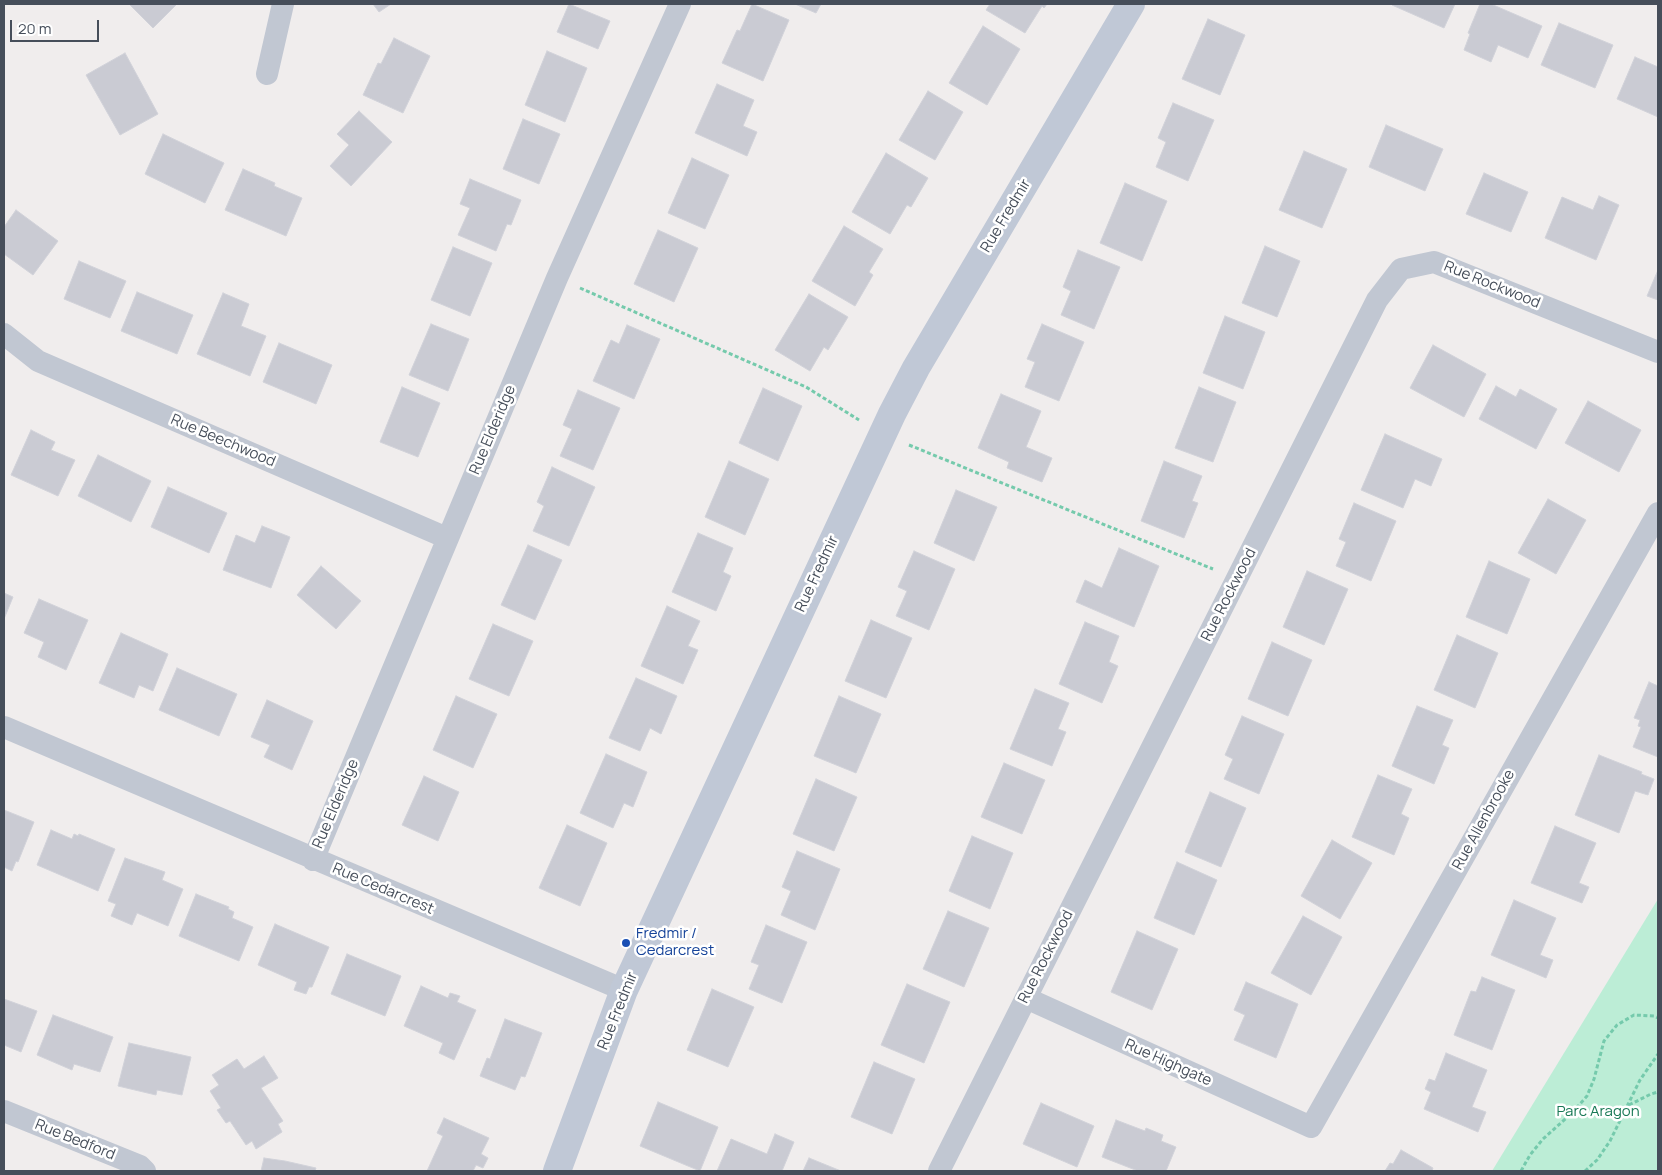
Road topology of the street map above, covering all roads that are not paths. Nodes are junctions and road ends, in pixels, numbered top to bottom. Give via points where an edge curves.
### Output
1 (283, 4) edge
2 (680, 4) edge
3 (1131, 4) edge
4 (267, 74) dead end
5 (4, 334) edge
6 (1658, 352) edge
7 (1658, 513) edge
8 (447, 538) junction
9 (4, 727) edge
10 (313, 860) junction
11 (624, 990) junction
12 (1026, 998) junction
13 (4, 1111) edge
14 (1311, 1127) joint
15 (145, 1171) edge
16 (559, 1171) edge
17 (939, 1171) edge

1 - 4 street
2 - 8 street, Rue Elderidge via 557,278
3 - 11 street, Rue Fredmir via 916,368
5 - 8 street, Rue Beechwood via 38,361
6 - 12 street, Rue Rockwood via 1434,262 1401,269 1377,300
7 - 14 street, Rue Allenbrooke
8 - 10 street, Rue Elderidge
9 - 10 street, Rue Cedarcrest
10 - 11 street, Rue Cedarcrest
11 - 16 street, Rue Fredmir
12 - 14 street, Rue Highgate
12 - 17 street, Rue Rockwood
13 - 15 street, Rue Bedford via 140,1166

